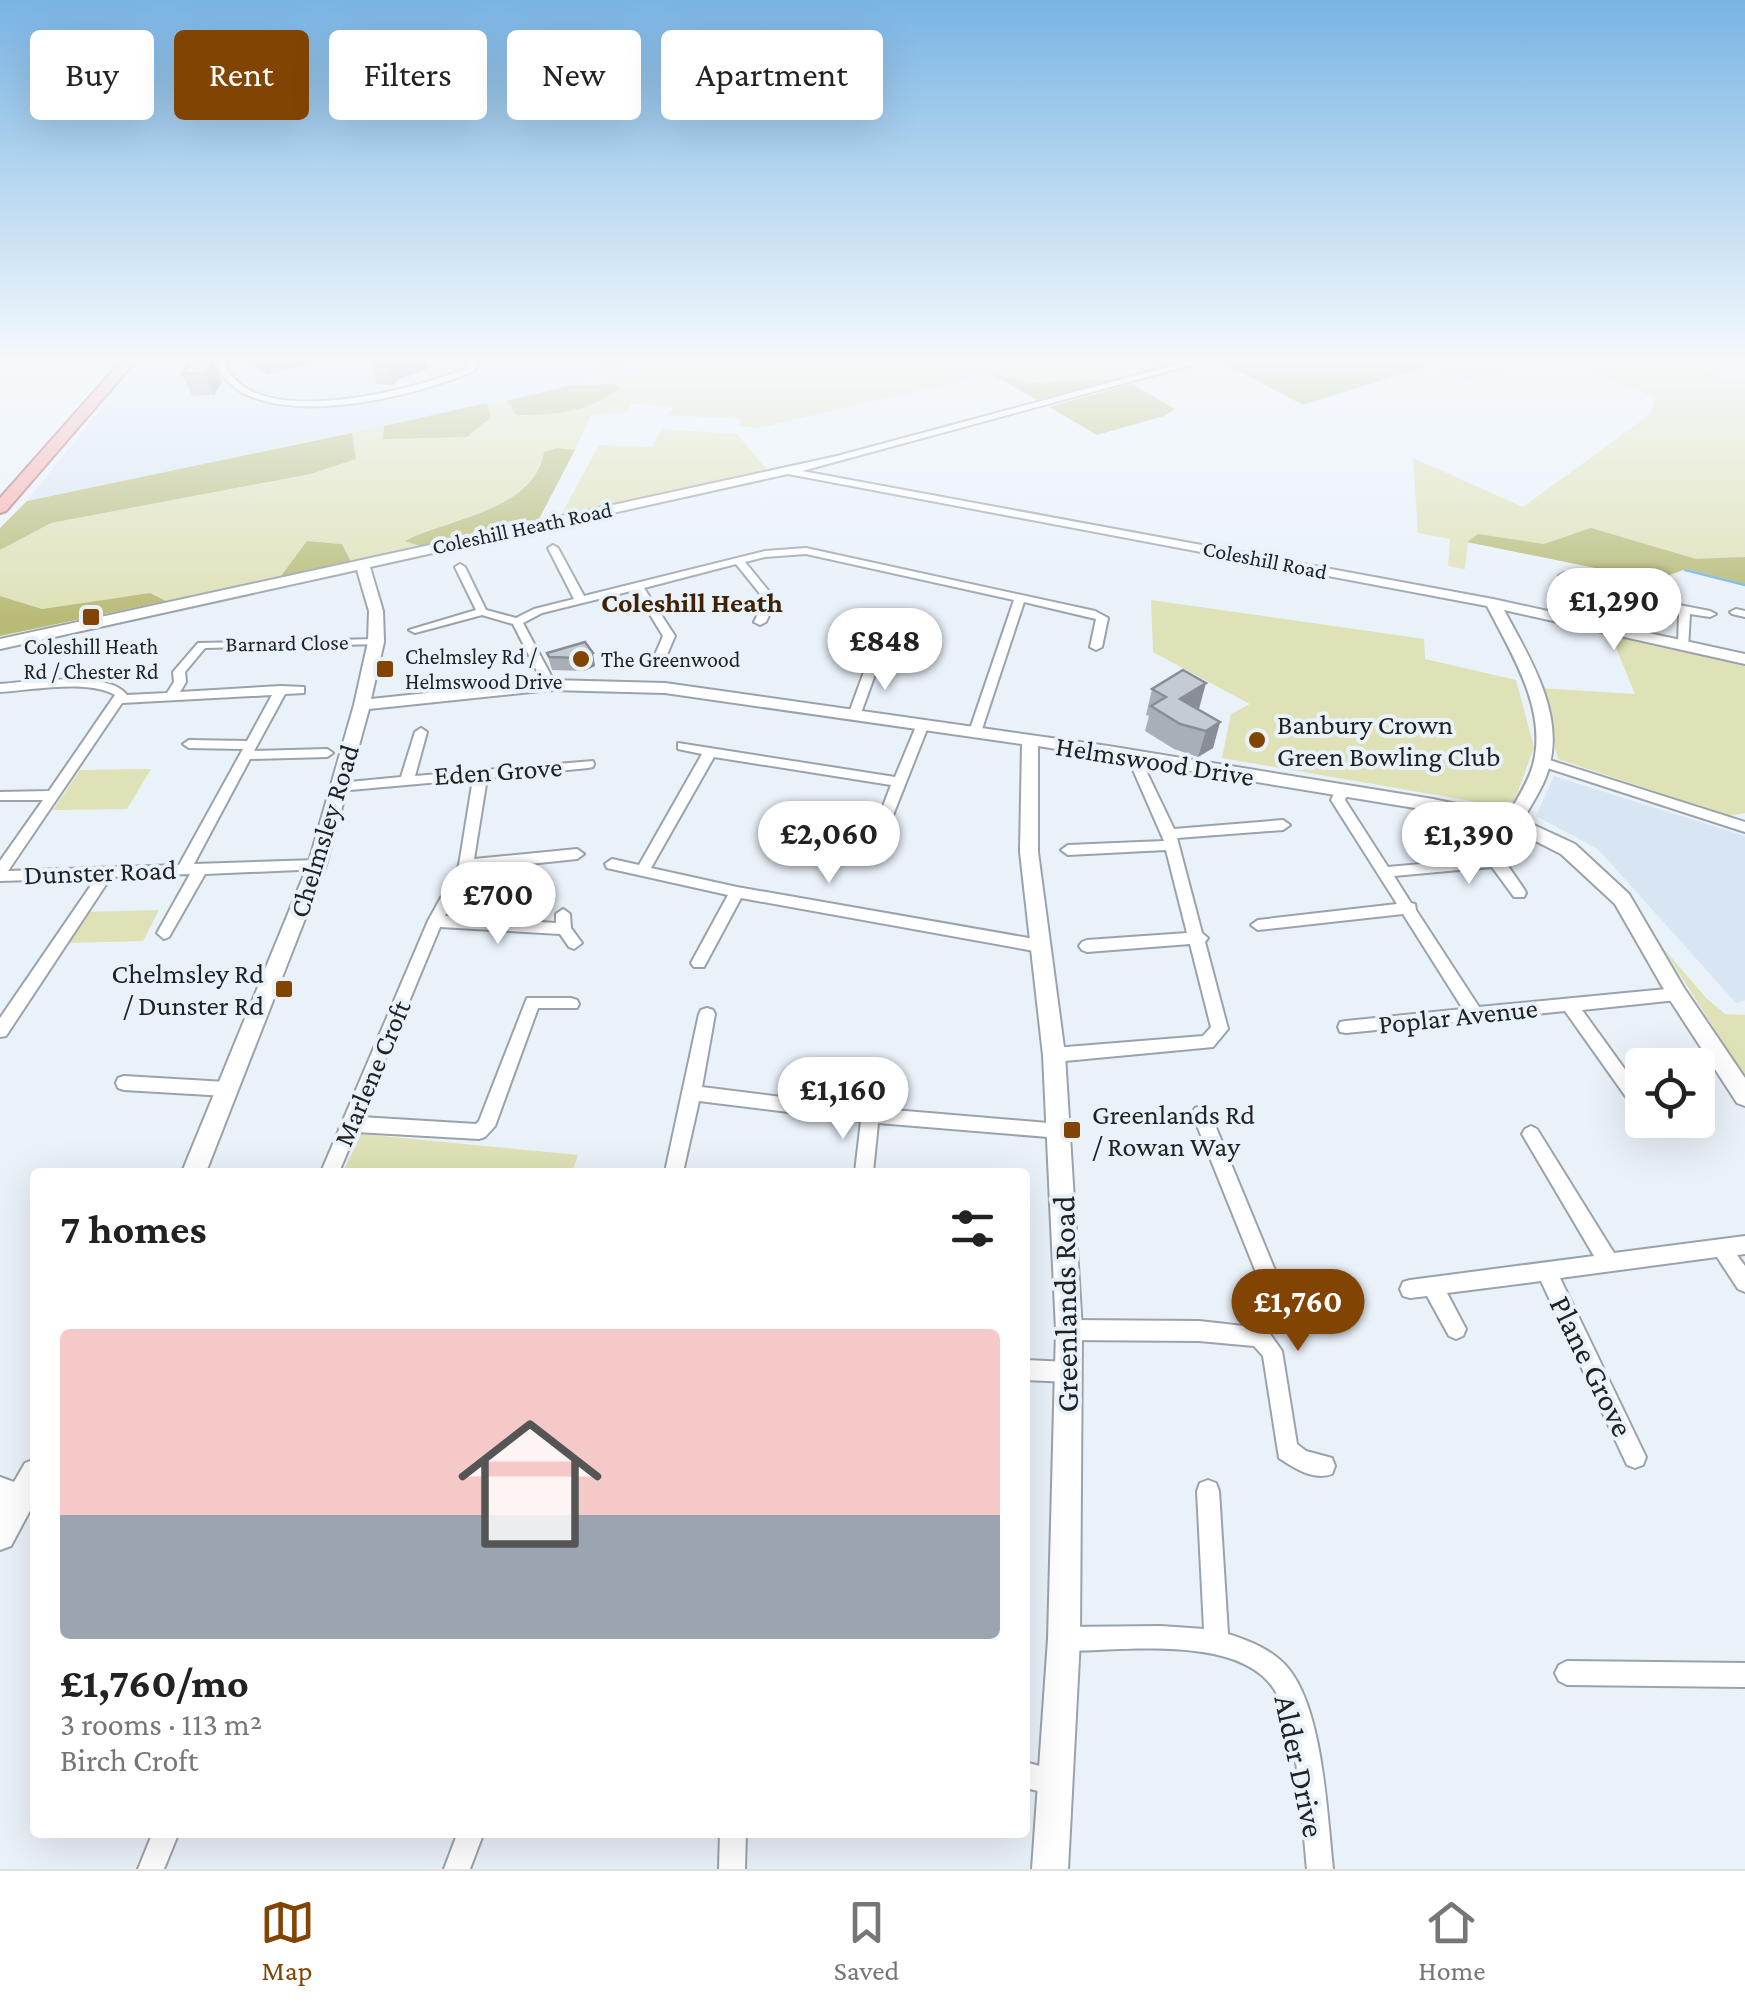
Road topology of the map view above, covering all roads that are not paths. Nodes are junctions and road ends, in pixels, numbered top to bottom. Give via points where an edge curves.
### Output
1 (56, 444) edge
2 (899, 444) edge
3 (782, 471) junction
4 (0, 508) edge
5 (553, 548) dead end
6 (739, 561) junction
7 (362, 564) junction
8 (460, 567) dead end
9 (1564, 576) dead end
10 (637, 585) junction
11 (1020, 598) junction
12 (580, 600) junction
13 (1493, 603) junction
14 (1669, 606) dead end
15 (1685, 609) junction
16 (482, 612) junction
17 (1710, 614) dead end
18 (517, 622) junction
19 (760, 622) dead end
20 (1580, 622) junction
21 (415, 630) dead end
22 (376, 642) junction
23 (0, 644) edge
24 (1684, 646) junction
25 (1096, 647) dead end
26 (876, 658) dead end
27 (1745, 659) edge
28 (656, 664) dead end
29 (550, 685) junction
30 (0, 688) edge
31 (281, 690) junction
32 (300, 690) dead end
33 (170, 698) junction
34 (121, 699) junction
35 (362, 706) junction
36 (855, 713) junction
37 (923, 724) junction
38 (421, 732) dead end
39 (975, 732) junction
40 (1030, 740) junction
41 (189, 744) dead end
42 (682, 746) dead end
43 (246, 750) junction
44 (710, 752) junction
45 (327, 754) dead end
46 (1133, 756) junction
47 (1543, 762) junction
48 (588, 764) dead end
49 (481, 772) junction
50 (408, 778) junction
51 (899, 782) junction
52 (339, 787) junction
53 (1342, 790) junction
54 (0, 796) edge
55 (53, 796) junction
56 (1513, 822) junction
57 (1283, 826) dead end
58 (1745, 826) edge
59 (881, 830) dead end
60 (1169, 839) junction
61 (1068, 850) dead end
62 (577, 854) dead end
63 (612, 864) dead end
64 (316, 865) junction
65 (466, 865) junction
66 (192, 869) junction
67 (107, 872) junction
68 (642, 872) junction
69 (1386, 872) junction
70 (0, 874) edge
71 (737, 892) junction
72 (1520, 893) dead end
73 (1410, 908) junction
74 (435, 920) junction
75 (1258, 925) dead end
76 (567, 929) dead end
77 (164, 933) dead end
78 (1200, 938) junction
79 (1040, 946) junction
80 (1087, 946) dead end
81 (699, 963) dead end
82 (1677, 994) junction
83 (571, 1004) dead end
84 (8, 1005) edge
85 (1570, 1006) junction
86 (1472, 1012) junction
87 (706, 1014) dead end
88 (1346, 1028) dead end
89 (0, 1031) edge
90 (1054, 1056) junction
91 (124, 1082) dead end
92 (1625, 1082) edge
93 (226, 1089) junction
94 (692, 1093) junction
95 (1745, 1096) edge
96 (1202, 1113) dead end
97 (870, 1115) junction
98 (350, 1124) junction
99 (1060, 1131) junction
100 (1532, 1134) dead end
101 (196, 1168) edge
102 (332, 1168) edge
103 (675, 1168) edge
104 (864, 1168) edge
105 (1745, 1245) edge
106 (1722, 1248) junction
107 (1608, 1261) junction
108 (1548, 1274) junction
109 (1745, 1283) edge
110 (1433, 1287) junction
111 (1410, 1289) dead end
112 (1456, 1329) dead end
113 (1069, 1330) junction
114 (1258, 1337) junction
115 (1030, 1370) edge
116 (1069, 1372) junction
117 (1635, 1457) dead end
118 (1324, 1466) dead end
119 (18, 1488) edge
120 (1208, 1491) dead end
121 (0, 1536) edge
122 (1064, 1638) junction
123 (1217, 1643) junction
124 (1566, 1673) dead end
125 (1745, 1675) edge
126 (1030, 1777) edge
127 (1056, 1782) junction
128 (164, 1838) edge
129 (469, 1838) edge
130 (733, 1838) edge
131 (151, 1869) edge
132 (457, 1869) edge
133 (732, 1869) edge
134 (1050, 1869) edge
135 (1320, 1869) edge

1 - 4 highway
2 - 3 street, Coleshill Heath Road
3 - 7 street, Coleshill Heath Road
3 - 13 street, Coleshill Road
5 - 12 street
6 - 10 street
6 - 11 street via 806,551
6 - 19 street via 770,600
7 - 22 street, Chelmsley Road via 376,611
7 - 23 street, Coleshill Heath Road
8 - 16 street
9 - 20 street via 1595,583
10 - 12 street
10 - 28 street via 669,636
11 - 25 street via 1100,616
11 - 39 street
12 - 18 street
13 - 20 street, Coleshill Road
13 - 47 street via 1535,689
14 - 15 street
15 - 17 street
15 - 24 street
16 - 18 street
16 - 21 street
18 - 29 street
20 - 24 street, Coleshill Road
22 - 33 street, Barnard Close via 202,645
22 - 35 street, Chelmsley Road
24 - 27 street, Coleshill Road
26 - 36 street
29 - 35 street, Helmswood Drive
29 - 36 street, Helmswood Drive via 612,683
30 - 34 street via 96,684 114,686
31 - 32 street
31 - 33 street
31 - 43 street
33 - 34 street
34 - 55 street
35 - 52 street, Chelmsley Road
36 - 37 street, Helmswood Drive
37 - 39 street, Helmswood Drive
37 - 51 street
38 - 50 street, Eden Grove
39 - 40 street, Helmswood Drive
40 - 46 street, Helmswood Drive
40 - 79 street, Greenlands Road via 1029,852
41 - 43 street
42 - 44 street
43 - 45 street
43 - 66 street
44 - 51 street
44 - 68 street
46 - 53 street, Helmswood Drive
46 - 60 street
47 - 56 street
47 - 58 street
48 - 49 street, Eden Grove
49 - 50 street, Eden Grove
49 - 65 street, Marlene Croft
50 - 52 street, Eden Grove
51 - 59 street
52 - 64 street, Chelmsley Road
53 - 56 street, Helmswood Drive
53 - 69 street via 1344,813
54 - 55 street
55 - 70 street
56 - 82 street, Helmswood Drive via 1597,872 1622,899
57 - 60 street
60 - 61 street
60 - 78 street
62 - 65 street
63 - 68 street
64 - 66 street, Dunster Road
64 - 93 street, Chelmsley Road
65 - 74 street, Marlene Croft
66 - 67 street, Dunster Road
66 - 77 street, Dunster Road
67 - 70 street, Dunster Road
67 - 84 street
68 - 71 street
69 - 72 street via 1494,858
69 - 73 street
71 - 79 street
71 - 81 street
73 - 75 street
73 - 86 street
74 - 76 street
74 - 98 street, Marlene Croft
78 - 80 street
78 - 90 street via 1220,1028 1207,1042
79 - 90 street, Greenlands Road
82 - 85 street, Poplar Avenue
82 - 95 street, Helmswood Drive
83 - 98 street via 526,1002 479,1132
84 - 89 street
85 - 86 street, Poplar Avenue
85 - 92 street, Poplar Avenue
86 - 88 street, Poplar Avenue
87 - 94 street
90 - 99 street, Greenlands Road
91 - 93 street
93 - 101 street, Chelmsley Road
94 - 97 street
94 - 103 street
96 - 114 street via 1274,1292
97 - 99 street
97 - 104 street
98 - 102 street, Marlene Croft
99 - 113 street, Greenlands Road
100 - 107 street
105 - 106 street, Plane Grove
106 - 107 street, Plane Grove
106 - 109 street
107 - 108 street, Plane Grove
108 - 110 street, Plane Grove
108 - 117 street, Plane Grove
110 - 111 street, Plane Grove
110 - 112 street
113 - 114 street
113 - 116 street, Greenlands Road
114 - 118 street via 1272,1351 1287,1450
115 - 116 street
116 - 122 street, Greenlands Road
119 - 121 street
120 - 123 street
122 - 123 street, Alder Drive
122 - 127 street, Greenlands Road
123 - 135 street, Alder Drive via 1252,1654 1285,1682 1302,1738
124 - 125 street
126 - 127 street
127 - 134 street, Greenlands Road
128 - 131 street
129 - 132 street
130 - 133 street

